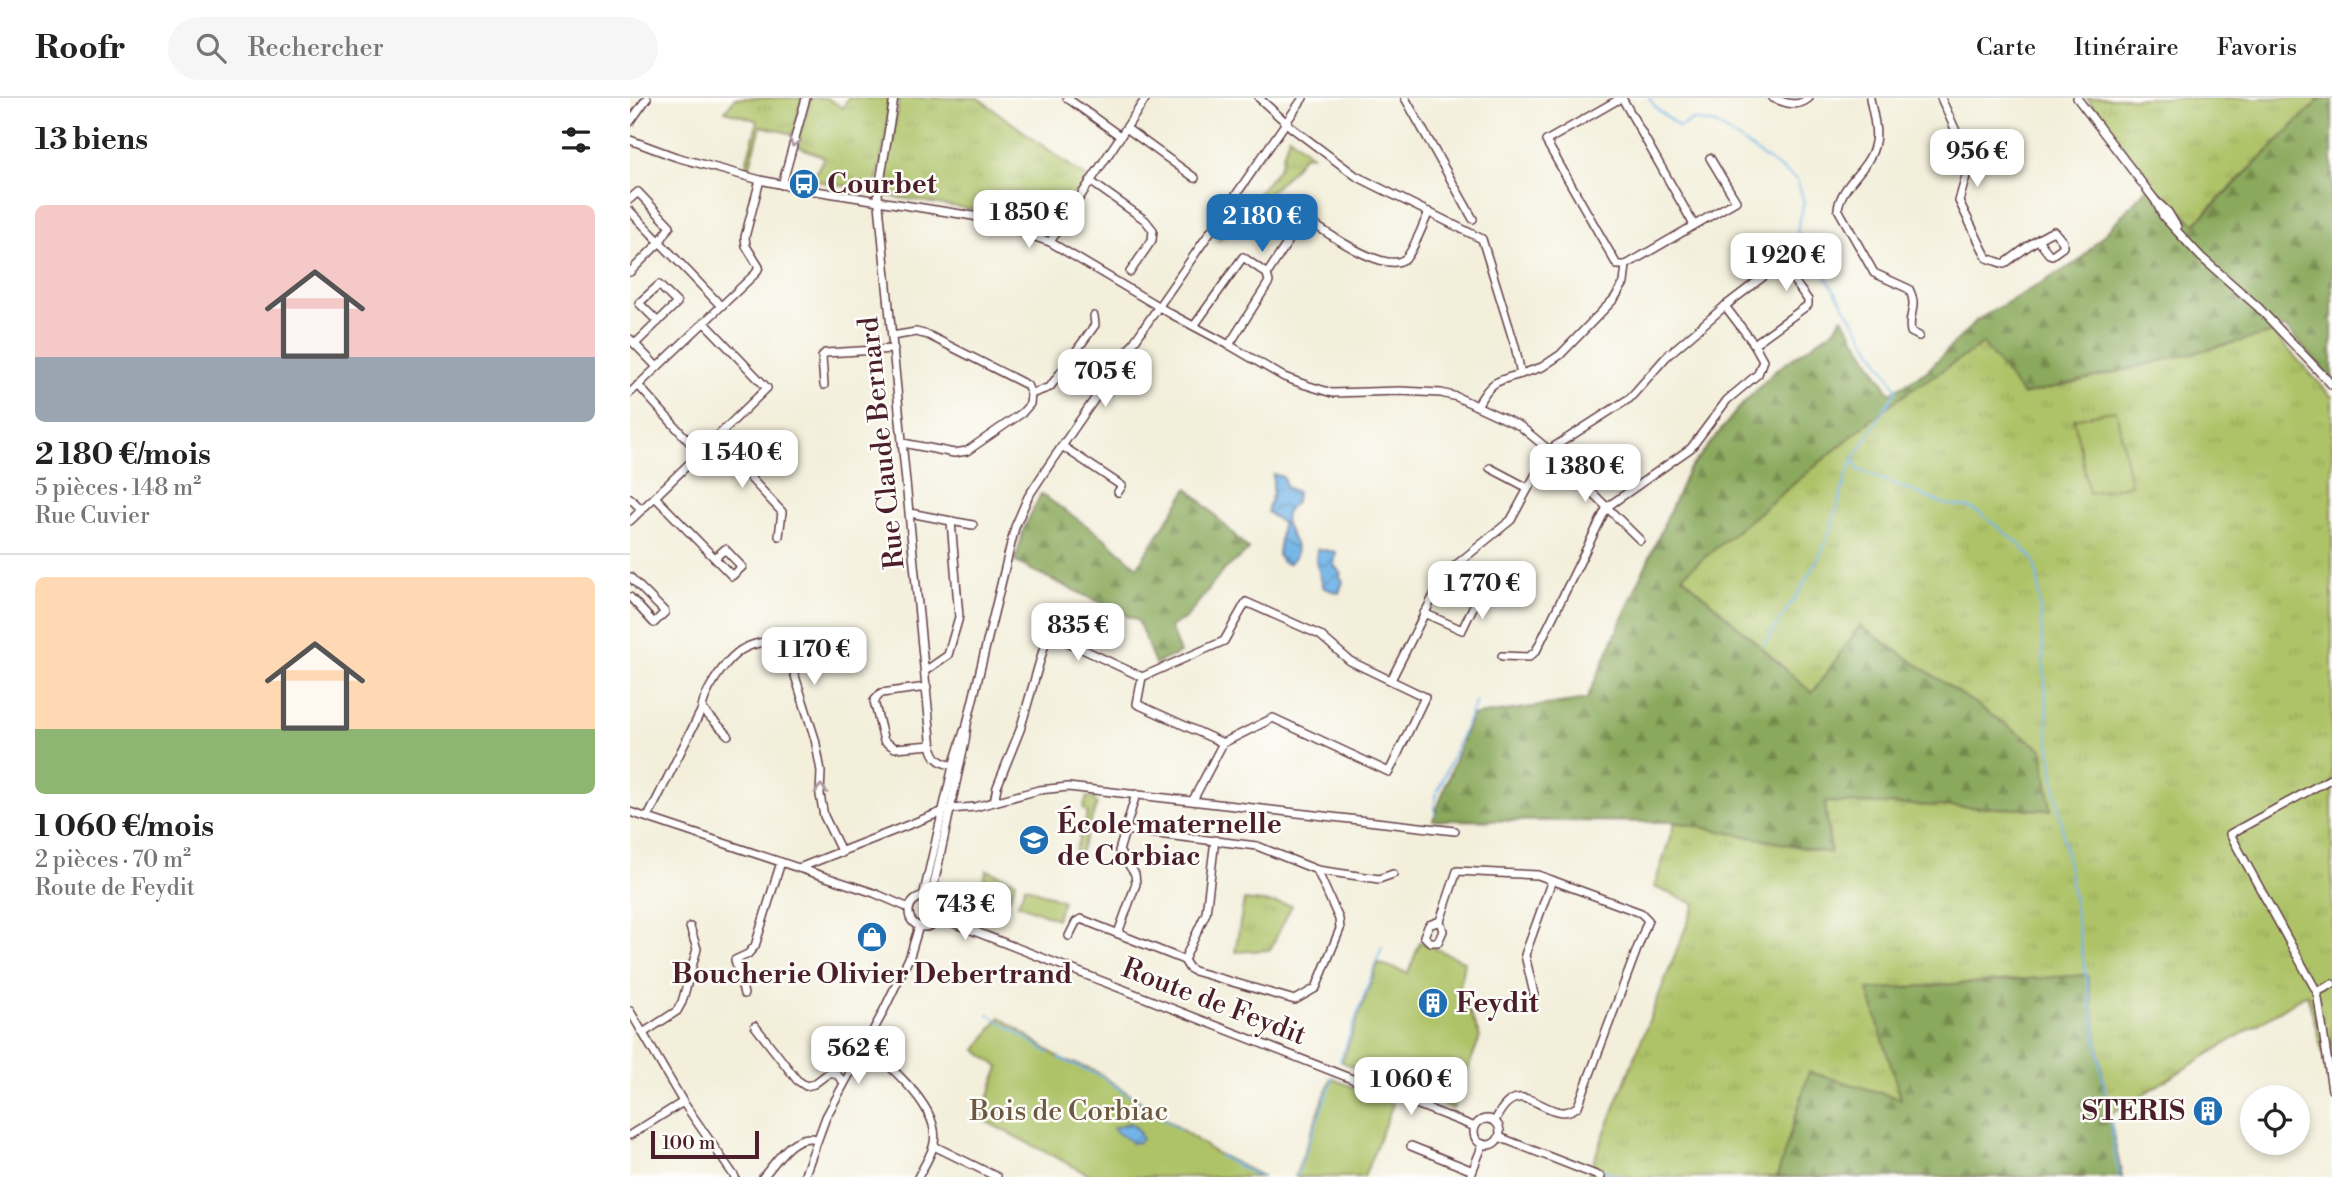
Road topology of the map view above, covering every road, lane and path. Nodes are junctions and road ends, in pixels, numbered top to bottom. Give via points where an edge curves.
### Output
1 (647, 98) edge
2 (806, 98) edge
3 (894, 98) edge
4 (1067, 98) edge
5 (1146, 98) edge
6 (1259, 98) edge
7 (1303, 98) edge
8 (1405, 98) edge
9 (1622, 98) edge
10 (1773, 98) edge
11 (1810, 98) edge
12 (1871, 98) edge
13 (1941, 98) edge
14 (2077, 98) edge
15 (630, 122) edge
16 (1287, 122) junction
17 (1126, 128) junction
18 (1120, 136) junction
19 (630, 140) edge
20 (1710, 158) dead end
21 (1195, 178) dead end
22 (760, 180) junction
23 (1090, 181) junction
24 (782, 185) junction
25 (630, 199) edge
26 (879, 201) junction
27 (1429, 212) junction
28 (631, 215) edge
29 (1473, 219) dead end
30 (1694, 225) junction
31 (2038, 240) dead end
32 (1049, 242) junction
33 (659, 243) junction
34 (1626, 265) junction
35 (630, 272) edge
36 (1130, 272) dead end
37 (1267, 274) junction
38 (721, 306) junction
39 (1725, 306) junction
40 (1158, 307) junction
41 (1094, 316) dead end
42 (658, 322) junction
43 (704, 322) junction
44 (1194, 326) junction
45 (892, 336) junction
46 (1919, 336) dead end
47 (632, 342) edge
48 (1230, 345) junction
49 (1754, 345) junction
50 (894, 349) junction
51 (657, 367) junction
52 (1521, 374) junction
53 (638, 385) junction
54 (824, 385) dead end
55 (2332, 385) edge
56 (630, 393) edge
57 (1031, 394) junction
58 (1477, 406) junction
59 (715, 440) junction
60 (903, 443) junction
61 (1062, 446) junction
62 (1549, 450) junction
63 (701, 454) junction
64 (1490, 467) dead end
65 (1528, 488) junction
66 (1118, 492) dead end
67 (630, 498) edge
68 (656, 498) junction
69 (1607, 507) junction
70 (642, 510) junction
71 (910, 513) junction
72 (951, 521) junction
73 (630, 522) edge
74 (973, 525) dead end
75 (779, 536) dead end
76 (1640, 540) dead end
77 (716, 557) dead end
78 (630, 577) edge
79 (1441, 581) junction
80 (640, 587) junction
81 (630, 597) edge
82 (1424, 613) junction
83 (1502, 656) dead end
84 (925, 671) junction
85 (1142, 677) junction
86 (1391, 680) junction
87 (927, 687) junction
88 (702, 709) junction
89 (728, 735) dead end
90 (1223, 743) junction
91 (933, 745) junction
92 (956, 767) junction
93 (2332, 778) edge
94 (1136, 794) junction
95 (1194, 800) junction
96 (994, 802) junction
97 (946, 810) junction
98 (630, 811) edge
99 (648, 817) junction
100 (1124, 830) junction
101 (1455, 831) dead end
102 (1215, 840) junction
103 (842, 853) junction
104 (781, 862) junction
105 (799, 868) junction
106 (1317, 870) junction
107 (1393, 874) dead end
108 (1552, 880) junction
109 (927, 898) junction
110 (909, 908) junction
111 (938, 917) junction
112 (1440, 921) dead end
113 (919, 926) junction
114 (690, 927) dead end
115 (1118, 933) junction
116 (1069, 936) dead end
117 (735, 960) junction
118 (1184, 960) junction
119 (725, 962) dead end
120 (2332, 984) edge
121 (2317, 992) junction
122 (744, 994) dead end
123 (1534, 994) dead end
124 (630, 1011) edge
125 (755, 1026) dead end
126 (643, 1033) junction
127 (866, 1044) junction
128 (844, 1082) junction
129 (2332, 1090) edge
130 (683, 1102) junction
131 (1495, 1121) junction
132 (1475, 1127) junction
133 (630, 1135) edge
134 (1499, 1137) junction
135 (817, 1139) junction
136 (1483, 1144) junction
137 (934, 1146) junction
138 (1411, 1146) dead end
139 (1471, 1174) edge
140 (735, 1177) edge
141 (763, 1177) edge
142 (804, 1177) edge
143 (918, 1177) edge
144 (996, 1177) edge
145 (1601, 1177) edge

1 - 15 street
2 -> 24 street
3 - 26 street, Rue Claude Bernard
4 - 18 street
5 - 17 street
6 - 16 street
7 - 16 street
8 - 29 street
9 - 30 street
9 - 34 street via 1546,141 1616,265
10 - 11 street via 1799,104
12 - 46 street via 1875,142 1867,163 1839,197 1838,209 1874,273 1909,289 1915,306 1909,323
13 - 31 street via 1970,162 1959,201 1987,258 2004,264
14 - 55 street via 2201,257 2258,307
16 - 27 street via 1356,176
16 - 40 street
17 - 18 street
17 - 21 street
18 - 23 street
19 - 22 street
20 - 30 street via 1736,201
22 - 24 street
22 - 38 street via 745,237 759,267
23 - 32 street
23 - 36 street via 1153,230 1152,240
24 - 26 street
25 - 33 street via 638,192 670,226
26 - 32 street via 973,216
26 - 45 street, Rue Claude Bernard
27 - 37 street via 1406,258 1397,262 1368,257 1312,223 1301,222
27 - 52 street via 1482,239
28 - 33 street
30 - 34 street
32 - 40 street
33 - 35 street
33 - 38 street
34 - 52 street via 1624,283 1614,299 1560,355
37 - 44 street via 1243,257
37 - 48 street via 1269,282
38 - 43 street
39 - 49 street
39 - 49 street via 1772,270 1786,270 1808,305
39 - 62 street via 1667,356 1630,398
40 - 44 street
40 - 61 street
41 - 57 street via 1095,325 1050,387
42 - 42 street via 677,303 659,285 639,303
42 - 47 street
43 - 51 street
43 - 59 street via 767,388
44 - 48 street
45 - 50 street, Rue Claude Bernard
45 - 57 street via 928,335 1027,384
47 - 51 street
48 - 58 street via 1284,377 1332,393 1441,393
49 - 69 street via 1763,360 1758,374 1727,400 1691,448
50 - 54 street via 825,353
50 - 60 street, Rue Claude Bernard
51 - 53 street
52 - 58 street via 1486,388
53 - 56 street
53 - 63 street
57 - 60 street via 1030,404 1021,414 967,451 954,453
58 - 62 street via 1520,426
59 - 63 street
59 - 75 street via 782,512
60 - 71 street, Rue Claude Bernard
61 - 66 street via 1122,486
61 - 92 street via 1028,497 1015,527
62 - 65 street
62 - 69 street
63 - 68 street
64 - 65 street
65 - 79 street via 1511,520
67 - 70 street
68 - 70 street
68 - 77 street
69 - 76 street
69 - 83 street via 1536,651 1529,657
70 - 73 street
71 - 72 street
71 - 84 street, Rue Claude Bernard
72 - 74 street
72 - 84 street via 959,617 948,655
78 - 80 street
79 - 82 street
79 - 82 street via 1477,598 1462,630
80 - 81 street
80 - 81 street via 665,612 654,623
82 - 86 street
84 - 87 street, Rue Claude Bernard
85 - 86 street via 1224,641 1246,602 1320,635 1350,660
85 - 90 street via 1137,704
85 - 96 street via 1048,633
86 - 90 street via 1425,697 1389,772 1273,718
87 - 91 street, Rue Claude Bernard
87 - 91 street via 881,693 874,701 884,741 895,748
88 - 89 street
88 - 99 street
103 -> 88 street via 824,816 815,739 784,641 771,640 737,653 702,700
90 - 95 street
91 - 92 street via 937,760
92 - 97 street
93 - 121 street via 2230,834
94 - 95 street
94 - 96 street via 1068,787
94 - 100 street
95 - 101 street
96 - 97 street
97 - 103 street
97 - 109 street
98 - 99 street
99 - 104 street
100 - 102 street
100 - 115 street via 1119,852 1135,874 1136,884
102 - 106 street via 1257,846
102 - 118 street via 1206,913
103 - 105 street
104 - 105 street
104 - 117 street via 755,946
105 - 110 street
106 - 107 street via 1379,879
106 - 118 street via 1340,929 1316,988 1295,1000 1194,971
108 - 112 street via 1538,875 1457,871
108 - 123 street via 1525,955
108 - 131 street via 1641,913 1648,920 1578,1106 1561,1113 1516,1097 1507,1100
109 - 110 street via 917,898
109 - 111 street via 937,906
110 - 113 street via 911,919
111 - 113 street via 930,925
111 - 132 street, Route de Feydit
113 - 127 street via 910,956
114 - 126 street via 697,949 682,1002 677,1011
115 - 116 street via 1081,919
115 - 118 street
117 - 119 street
117 - 122 street
120 - 121 street
121 - 129 street
124 - 126 street
125 - 128 street via 806,1086 830,1072
126 - 130 street
127 - 128 street
127 - 137 street via 927,1108
128 - 135 street
130 - 133 street
130 - 140 street
131 - 132 street via 1485,1119
131 - 134 street
132 - 136 street via 1475,1138
134 - 136 street via 1492,1144
134 - 145 street
135 - 141 street via 798,1140
135 - 142 street
136 - 139 street
137 - 143 street
137 - 144 street
138 - 139 street

